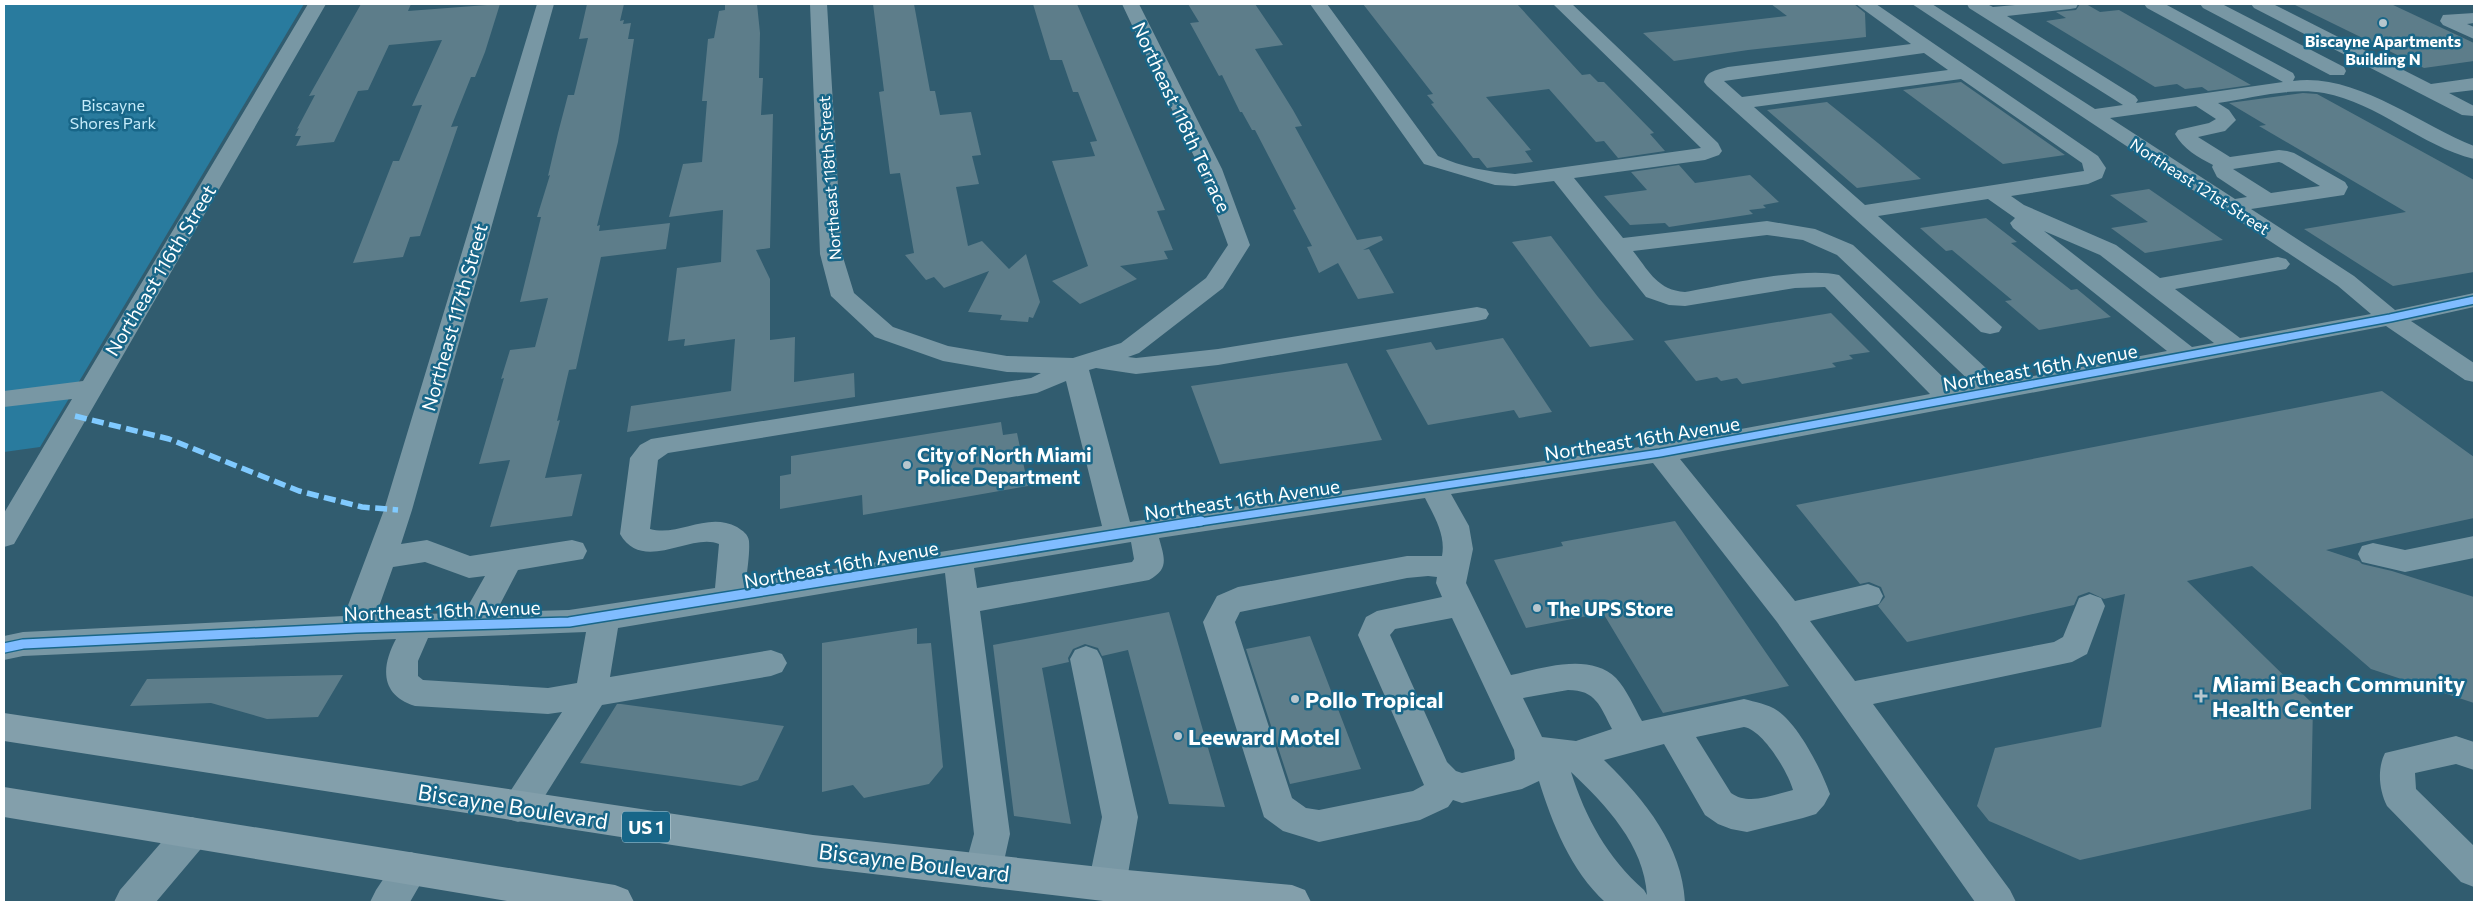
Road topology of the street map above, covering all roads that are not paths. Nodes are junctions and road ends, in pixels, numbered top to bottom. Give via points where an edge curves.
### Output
1 (317, 4) edge
2 (545, 4) edge
3 (818, 4) edge
4 (1130, 4) edge
5 (1318, 4) edge
6 (1562, 4) edge
7 (1865, 4) edge
8 (1921, 4) edge
9 (2070, 4) edge
10 (2153, 4) edge
11 (2209, 4) edge
12 (2260, 4) edge
13 (2036, 6) edge
14 (1983, 9) edge
15 (2474, 18) edge
16 (2474, 34) edge
17 (1928, 47) junction
18 (2337, 71) dead end
19 (1966, 73) junction
20 (2286, 77) dead end
21 (2474, 84) edge
22 (2438, 89) junction
23 (2128, 100) dead end
24 (2199, 100) junction
25 (1738, 103) junction
26 (2473, 110) edge
27 (2092, 115) junction
28 (2202, 148) junction
29 (2474, 153) edge
30 (2154, 156) junction
31 (2226, 164) junction
32 (1560, 175) junction
33 (1992, 192) junction
34 (2267, 200) junction
35 (2231, 206) junction
36 (2016, 210) junction
37 (1860, 212) junction
38 (1788, 230) junction
39 (1617, 246) junction
40 (2278, 264) dead end
41 (1831, 280) junction
42 (2156, 286) junction
43 (2105, 291) junction
44 (1890, 294) junction
45 (1852, 300) junction
46 (2474, 300) edge
47 (1477, 314) dead end
48 (2390, 318) junction
49 (1990, 327) dead end
50 (884, 332) joint
51 (2236, 347) junction
52 (2188, 356) junction
53 (1084, 363) junction
54 (2474, 374) edge
55 (91, 388) junction
56 (1994, 392) junction
57 (4, 399) edge
58 (1951, 400) junction
59 (1660, 453) junction
60 (1434, 488) junction
61 (1131, 532) junction
62 (4, 537) edge
63 (2474, 547) edge
64 (572, 551) dead end
65 (2374, 554) dead end
66 (381, 558) junction
67 (958, 560) junction
68 (508, 561) junction
69 (1455, 568) junction
70 (1868, 596) dead end
71 (730, 599) junction
72 (964, 602) junction
73 (1461, 605) junction
74 (2090, 606) dead end
75 (1788, 614) junction
76 (604, 618) junction
77 (473, 625) junction
78 (419, 626) junction
79 (356, 628) junction
80 (4, 648) edge
81 (1086, 659) dead end
82 (771, 664) dead end
83 (1502, 690) junction
84 (591, 695) junction
85 (1849, 696) junction
86 (4, 727) edge
87 (1673, 729) dead end
88 (1634, 737) junction
89 (1552, 752) junction
90 (2474, 756) edge
91 (1445, 783) junction
92 (4, 802) edge
93 (518, 807) junction
94 (192, 834) junction
95 (410, 869) junction
96 (983, 870) junction
97 (2474, 870) edge
98 (1106, 884) junction
99 (604, 901) edge
100 (133, 902) edge
101 (389, 902) edge
102 (1292, 902) edge
103 (1631, 902) edge
104 (1666, 902) edge
105 (1996, 902) edge

1 - 55 street, Northeast 116th Street
2 - 66 street, Northeast 117th Street via 398,510
3 - 50 street, Northeast 118th Street via 831,254 843,296
4 - 53 street, Northeast 118th Terrace via 1211,169 1239,245 1215,283 1130,348
5 - 32 street via 1432,160 1495,179
6 - 32 street via 1712,151
7 - 17 street
8 - 27 street, Northeast 121st Street
9 - 13 street
10 - 20 street
11 - 18 street
12 - 22 street
13 - 14 street
14 - 23 street
15 - 16 street via 2455,17 2449,21
17 - 19 street
17 - 25 street via 1715,77 1714,82
19 - 25 street
19 - 33 street via 2091,160 2095,168 2095,174 2088,178
21 - 22 street
22 - 26 street
24 - 27 street
24 - 28 street via 2226,120 2213,128 2185,134
24 - 29 street via 2317,85 2353,96
25 - 37 street
27 - 30 street, Northeast 121st Street
28 - 30 street
28 - 31 street
30 - 35 street, Northeast 121st Street
31 - 34 street via 2222,168 2224,173
31 - 34 street via 2287,157 2337,187 2336,190
32 - 39 street
33 - 36 street
33 - 37 street
34 - 35 street
35 - 48 street, Northeast 121st Street via 2346,281
36 - 42 street via 2100,246
36 - 43 street via 2023,226
37 - 49 street
38 - 39 street via 1767,228
38 - 41 street via 1824,266
38 - 44 street via 1828,241 1845,250
39 - 41 street via 1654,292 1668,298 1685,299 1791,282
40 - 42 street
41 - 45 street
42 - 43 street via 2136,294
42 - 51 street
43 - 52 street
44 - 45 street
44 - 56 street
45 - 58 street
46 - 48 street, Northeast 16th Avenue
47 - 53 street via 1218,357 1136,366
48 - 51 street, Northeast 16th Avenue
48 - 54 street, Northeast 121st Street
50 - 53 street, Northeast 118th Terrace via 943,353 1007,364
51 - 52 street, Northeast 16th Avenue
52 - 56 street, Northeast 16th Avenue
53 - 61 street
53 - 71 street via 1037,385 661,445 650,451 644,458 636,534 653,542 715,531 727,533 734,539
55 - 57 street
55 - 62 street, Northeast 116th Street
56 - 58 street, Northeast 16th Avenue
58 - 59 street, Northeast 16th Avenue
59 - 60 street, Northeast 16th Avenue
59 - 75 street
60 - 61 street, Northeast 16th Avenue
60 - 69 street via 1454,526 1458,549
61 - 67 street, Northeast 16th Avenue
61 - 72 street via 1149,559 1148,567 1138,572
63 - 65 street via 2405,561
64 - 68 street
66 - 68 street via 427,551 469,567
66 - 79 street, Northeast 117th Street
67 - 71 street, Northeast 16th Avenue
67 - 72 street
68 - 77 street
69 - 73 street via 1451,583
69 - 91 street via 1407,567 1238,599 1228,604 1219,622 1277,806 1287,818 1318,826 1420,805 1436,796
70 - 75 street
71 - 76 street, Northeast 16th Avenue
72 - 96 street via 992,834
73 - 83 street
73 - 91 street via 1388,619 1377,625 1374,635 1434,772
74 - 85 street via 2076,645 2061,653
75 - 85 street
76 - 77 street, Northeast 16th Avenue
76 - 84 street
77 - 78 street, Northeast 16th Avenue
78 - 79 street, Northeast 16th Avenue
78 - 84 street via 400,665 400,677 415,693 548,701
79 - 80 street, Northeast 16th Avenue via 23,644
81 - 98 street via 1120,817
82 - 84 street
83 - 88 street via 1576,675 1591,677 1604,686
83 - 89 street
84 - 93 street
85 - 105 street
86 - 93 main road, Biscayne Boulevard / US 1
87 - 88 street
88 - 89 street via 1601,746
89 - 91 street via 1522,774 1462,788
89 - 103 street via 1555,779 1593,864 1615,890
89 - 104 street via 1609,785 1640,827 1660,867
90 - 97 street via 2456,750 2398,763 2399,795
92 - 94 main road
93 - 96 main road, Biscayne Boulevard / US 1 via 813,851
94 - 95 main road
94 - 100 street
95 - 99 main road
95 - 101 street
96 - 98 main road, Biscayne Boulevard / US 1
98 - 102 main road, Biscayne Boulevard / US 1

